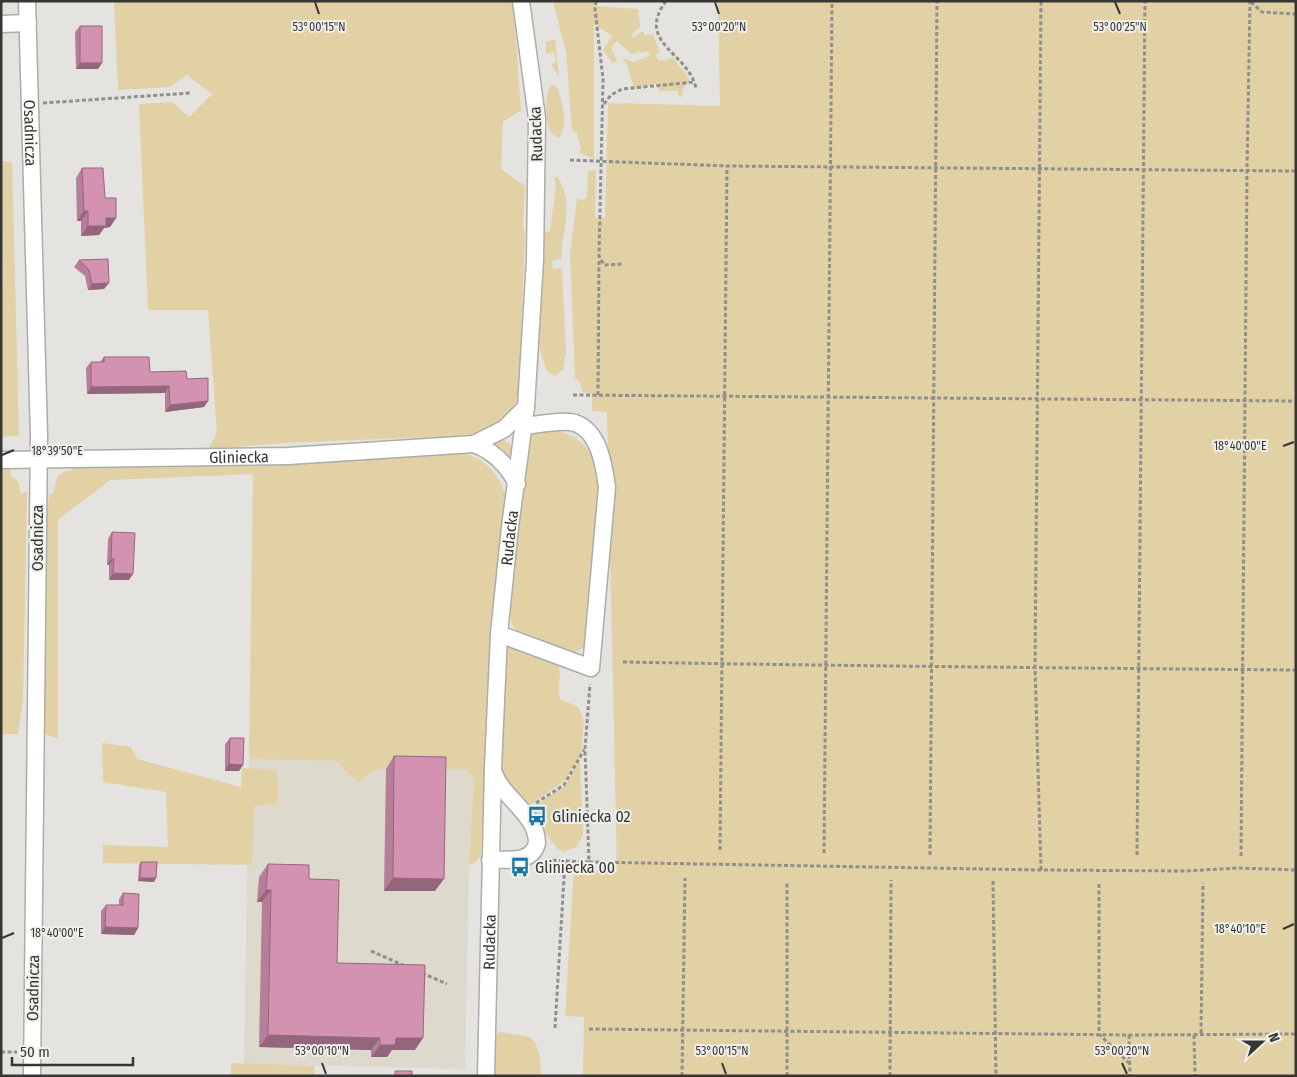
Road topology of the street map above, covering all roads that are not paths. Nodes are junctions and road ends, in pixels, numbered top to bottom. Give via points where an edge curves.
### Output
1 (27, 1) edge
2 (521, 1) edge
3 (28, 23) junction
4 (1, 24) edge
5 (526, 407) junction
6 (524, 426) junction
7 (474, 444) junction
8 (1, 460) edge
9 (40, 460) junction
10 (517, 484) junction
11 (499, 634) junction
12 (493, 768) junction
13 (490, 860) junction
14 (32, 1076) edge
15 (486, 1076) edge

1 - 3 street, Osadnicza
2 - 5 street, Rudacka via 535,92 538,150 536,260
3 - 4 street
3 - 9 street, Osadnicza
5 - 6 street, Rudacka
5 - 7 street, Gliniecka via 504,429
6 - 10 street, Rudacka
6 - 11 street via 574,422 588,431 603,465 607,487 591,668
7 - 9 street, Gliniecka via 288,456
7 - 10 street via 498,458
8 - 9 street, Gliniecka
9 - 14 street, Osadnicza via 37,486
10 - 11 street, Rudacka
11 - 12 street, Rudacka
12 - 13 street, Rudacka
12 - 13 street via 498,780 532,826 537,839 534,851 526,858
13 - 15 street, Rudacka

